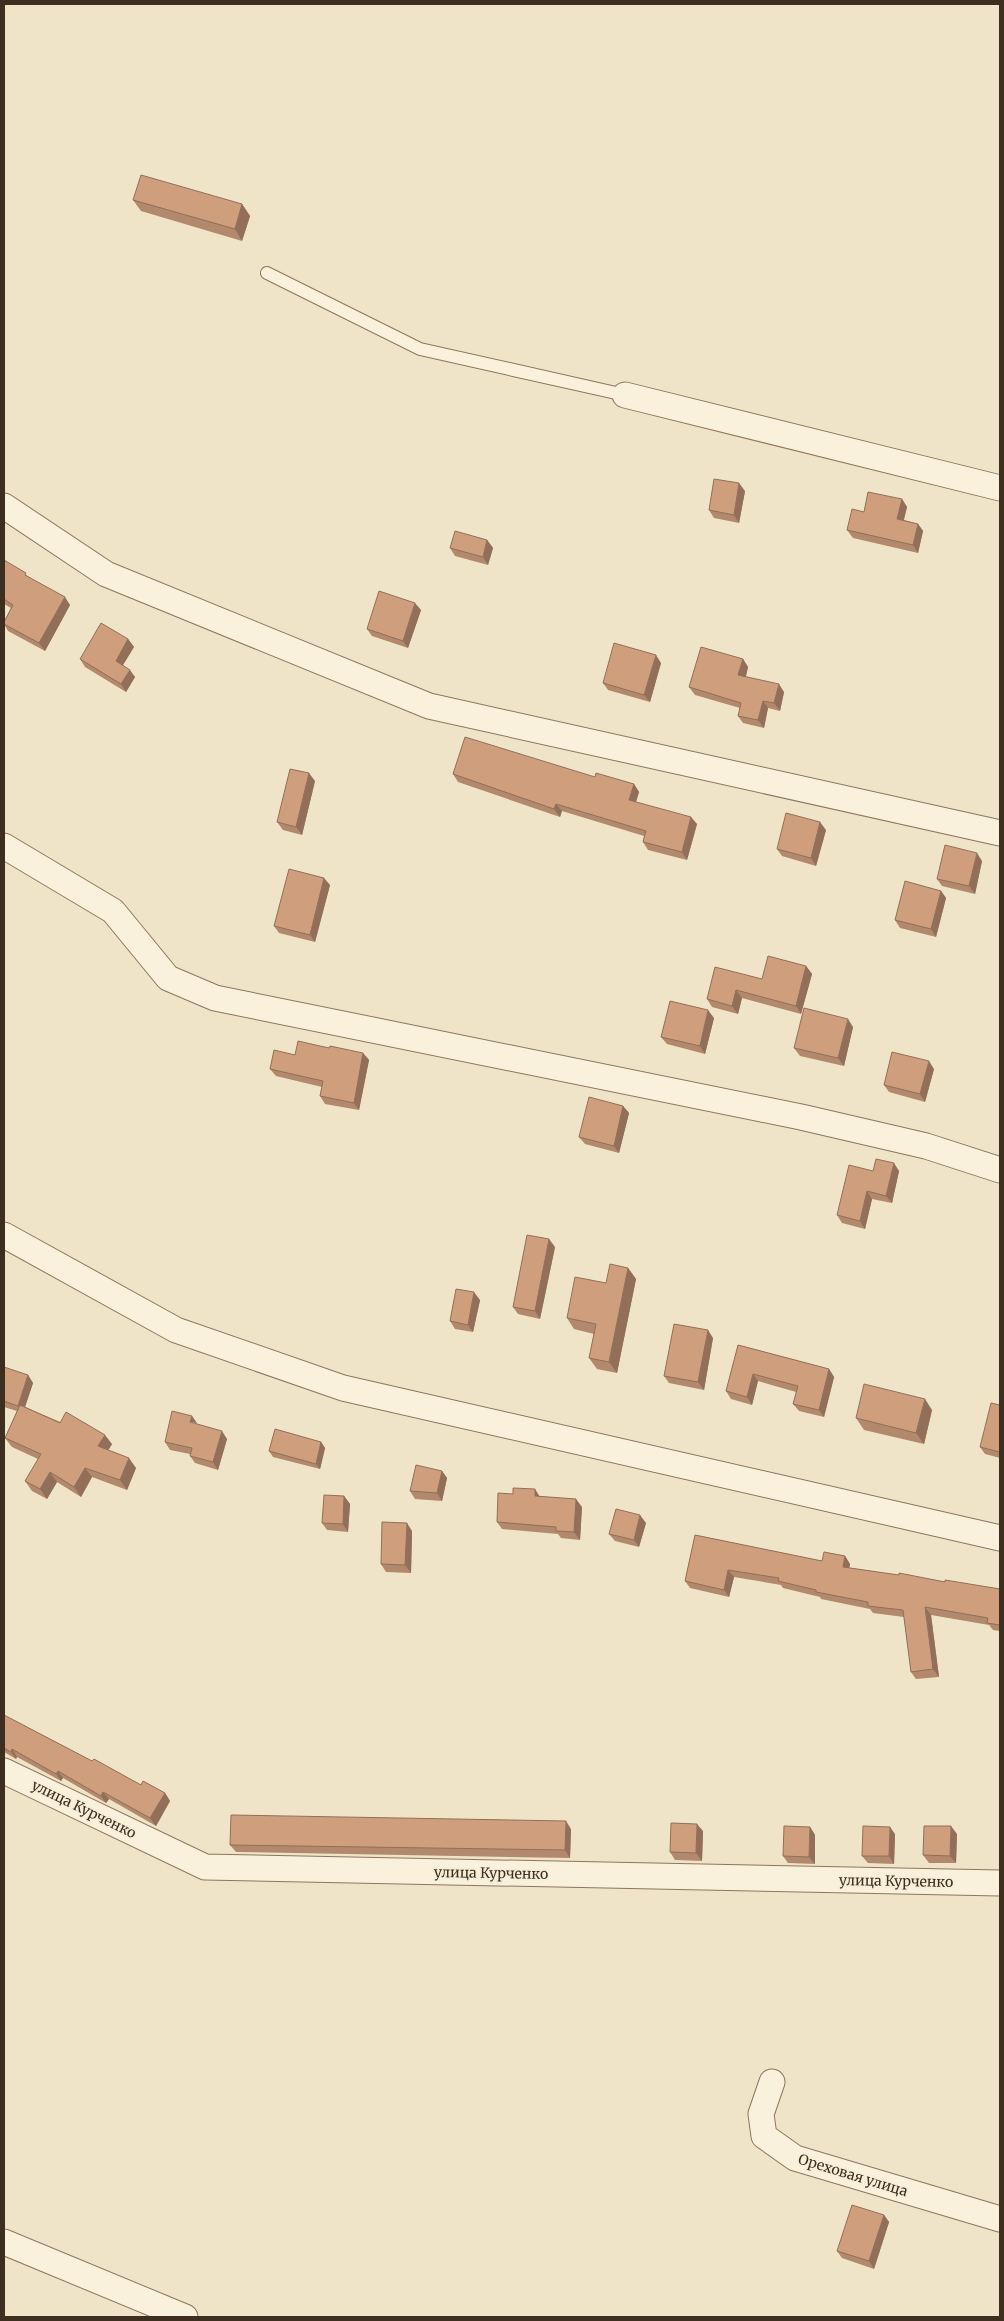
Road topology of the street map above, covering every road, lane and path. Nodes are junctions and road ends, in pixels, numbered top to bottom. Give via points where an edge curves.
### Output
1 (267, 273) dead end
2 (624, 395) joint
3 (1000, 488) edge
4 (4, 506) edge
5 (1000, 833) edge
6 (4, 846) edge
7 (1000, 1170) edge
8 (4, 1236) edge
9 (1000, 1538) edge
10 (4, 1771) edge
11 (1000, 1883) edge
12 (772, 2082) dead end
13 (1000, 2219) edge
14 (4, 2242) edge
15 (185, 2317) edge

1 - 2 lane via 420,349
2 - 3 street
4 - 5 street via 106,574 429,706
6 - 7 street via 113,912 168,978 215,998 801,1117 926,1146
8 - 9 street via 176,1330 343,1388
10 - 11 street, улица Курченко via 205,1867
12 - 13 street, Ореховая улица via 761,2114 764,2136 795,2158
14 - 15 street

